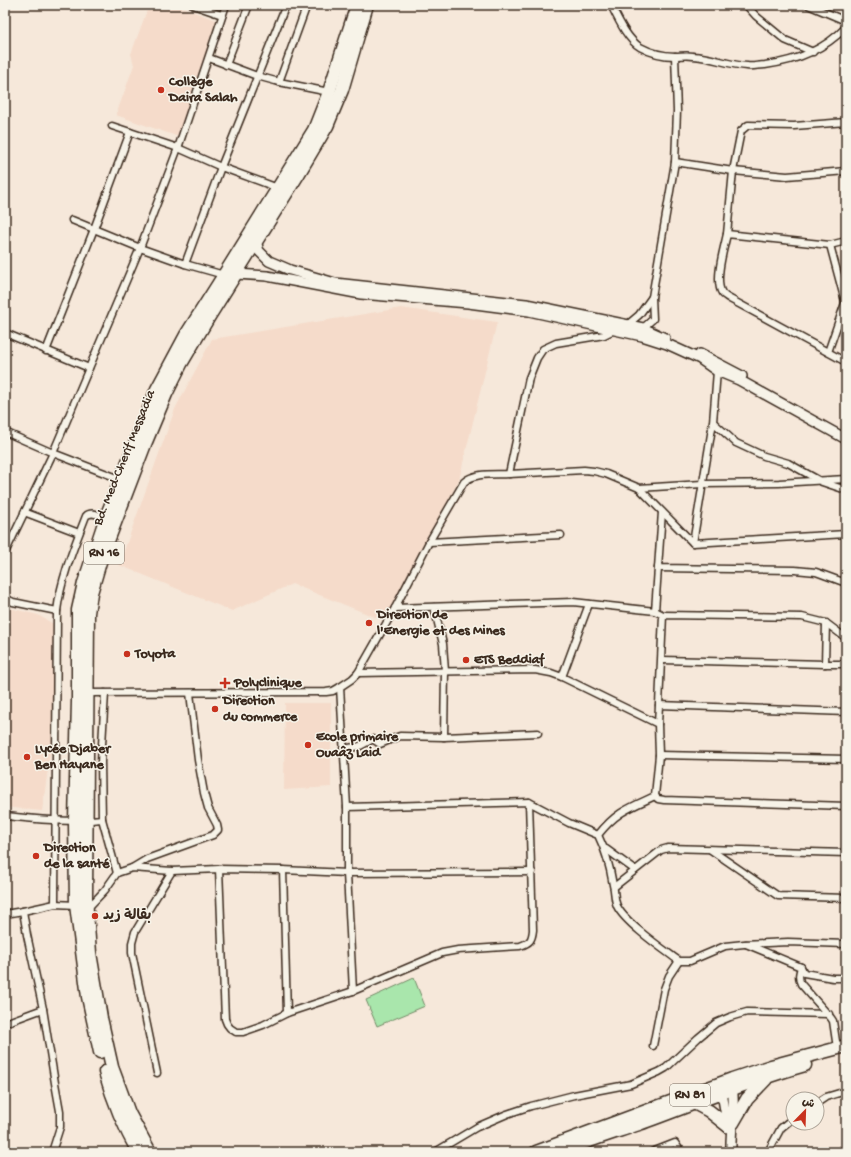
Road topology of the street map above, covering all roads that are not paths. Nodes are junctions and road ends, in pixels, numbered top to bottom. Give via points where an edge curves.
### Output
1 (226, 5) edge
2 (249, 5) edge
3 (286, 5) edge
4 (307, 5) edge
5 (357, 5) edge
6 (367, 5) edge
7 (611, 5) edge
8 (746, 5) edge
9 (808, 5) edge
10 (197, 6) edge
11 (222, 15) junction
12 (846, 21) edge
13 (846, 27) edge
14 (844, 33) edge
15 (813, 52) junction
16 (675, 56) junction
17 (209, 58) junction
18 (226, 65) junction
19 (257, 76) junction
20 (279, 82) junction
21 (329, 92) junction
22 (846, 122) edge
23 (112, 126) dead end
24 (130, 132) junction
25 (178, 148) junction
26 (675, 162) junction
27 (222, 167) junction
28 (734, 171) junction
29 (846, 171) edge
30 (278, 188) junction
31 (72, 220) dead end
32 (94, 229) junction
33 (727, 234) junction
34 (256, 241) junction
35 (846, 241) edge
36 (830, 245) junction
37 (140, 248) junction
38 (186, 264) junction
39 (231, 276) junction
40 (652, 298) junction
41 (846, 304) edge
42 (556, 314) junction
43 (625, 328) junction
44 (614, 330) junction
45 (642, 332) junction
46 (5, 333) edge
47 (46, 351) junction
48 (828, 352) junction
49 (846, 362) edge
50 (89, 368) junction
51 (717, 370) junction
52 (713, 422) junction
53 (5, 432) edge
54 (846, 433) edge
55 (846, 439) edge
56 (53, 453) junction
57 (509, 474) junction
58 (120, 479) junction
59 (846, 479) edge
60 (822, 482) junction
61 (702, 484) junction
62 (639, 488) junction
63 (846, 490) edge
64 (24, 512) junction
65 (662, 512) junction
66 (106, 517) junction
67 (79, 533) junction
68 (846, 534) edge
69 (561, 535) dead end
70 (429, 542) junction
71 (693, 543) junction
72 (5, 554) edge
73 (658, 568) junction
74 (846, 582) edge
75 (5, 598) edge
76 (589, 604) junction
77 (434, 607) junction
78 (395, 608) junction
79 (57, 611) junction
80 (655, 611) junction
81 (663, 615) junction
82 (826, 623) junction
83 (846, 638) edge
84 (662, 660) junction
85 (825, 664) junction
86 (846, 664) edge
87 (445, 671) junction
88 (358, 672) junction
89 (562, 677) junction
90 (340, 687) junction
91 (88, 693) junction
92 (105, 693) junction
93 (190, 693) junction
94 (659, 705) junction
95 (846, 712) edge
96 (658, 724) junction
97 (538, 733) dead end
98 (444, 737) junction
99 (343, 749) junction
100 (659, 755) junction
101 (846, 759) edge
102 (655, 796) junction
103 (529, 802) junction
104 (846, 806) edge
105 (347, 807) junction
106 (5, 816) edge
107 (102, 819) junction
108 (55, 821) junction
109 (81, 821) junction
110 (598, 835) junction
111 (606, 849) junction
112 (711, 850) junction
113 (846, 853) edge
114 (132, 868) junction
115 (219, 869) junction
116 (284, 870) junction
117 (635, 870) junction
118 (172, 871) junction
119 (532, 872) junction
120 (117, 873) junction
121 (347, 874) junction
122 (614, 886) junction
123 (846, 898) edge
124 (55, 904) junction
125 (81, 907) junction
126 (23, 911) junction
127 (5, 914) edge
128 (744, 944) junction
129 (846, 944) edge
130 (679, 961) junction
131 (801, 967) junction
132 (846, 978) edge
133 (353, 991) junction
134 (42, 1008) junction
135 (287, 1013) junction
136 (829, 1014) junction
137 (5, 1023) edge
138 (653, 1046) dead end
139 (843, 1049) edge
140 (156, 1073) dead end
141 (768, 1077) junction
142 (727, 1086) junction
143 (846, 1091) edge
144 (825, 1098) edge
145 (694, 1103) junction
146 (785, 1125) edge
147 (731, 1129) junction
148 (846, 1148) edge
149 (579, 1149) edge
150 (52, 1152) edge
151 (138, 1152) edge
152 (150, 1152) edge
153 (435, 1152) edge
154 (536, 1152) edge
155 (561, 1152) edge
156 (652, 1152) edge
157 (681, 1152) edge
158 (731, 1152) edge
159 (768, 1152) edge
160 (838, 1152) edge

1 - 11 street
2 - 18 street
3 - 19 street
4 - 20 street
5 - 21 highway, Bd. Med-Cherif Messadia / RN 16
6 - 34 highway, Bd. Med-Cherif Messadia / RN 16 via 342,90 327,126
7 - 16 street via 624,30 638,46 649,52
8 - 15 street via 785,40
9 - 12 street
10 - 11 street
11 - 17 street
13 - 14 street
14 - 15 street
15 - 16 street via 785,62 748,67 697,56
16 - 26 street
17 - 18 street
17 - 25 street
18 - 19 street
19 - 20 street
19 - 27 street
20 - 21 street
21 - 30 highway, Bd. Med-Cherif Messadia / RN 16 via 314,130
22 - 28 street via 794,126 748,125 741,131
23 - 24 street
24 - 25 street
24 - 32 street
25 - 27 street
25 - 37 street
26 - 28 street
26 - 40 street
27 - 30 street
27 - 38 street
28 - 29 street via 787,176
28 - 33 street
30 - 39 highway, Bd. Med-Cherif Messadia / RN 16
31 - 32 street
32 - 37 street
32 - 47 street
33 - 36 street
33 - 48 street via 719,277 722,294
34 - 39 highway, Bd. Med-Cherif Messadia / RN 16
34 - 42 street via 264,258 273,264 335,283 526,304
35 - 36 street
36 - 41 street
37 - 38 street
37 - 50 street
38 - 39 street
39 - 42 street via 267,276 361,294
39 - 58 highway, Bd. Med-Cherif Messadia / RN 16 via 189,329 172,360 157,389
39 - 91 highway, Bd. Med-Cherif Messadia / RN 16 via 166,394 144,444 100,562 88,613
40 - 43 street
40 - 45 street via 653,319
41 - 48 street
42 - 43 street
42 - 44 street
43 - 44 street
43 - 45 street
44 - 57 street via 604,335 556,343 543,349 529,378
45 - 51 street via 700,359
45 - 54 street via 718,362
46 - 47 street
47 - 50 street
48 - 49 street
50 - 56 street
51 - 52 street
51 - 55 street
52 - 60 street via 736,443 764,456 788,463
52 - 61 street
53 - 56 street
56 - 58 street
56 - 64 street
57 - 62 street via 594,471
57 - 70 street via 468,478
58 - 66 highway, Bd. Med-Cherif Messadia / RN 16
59 - 60 street
60 - 61 street
60 - 63 street
61 - 62 street
61 - 71 street
62 - 65 street
64 - 67 street
64 - 72 street
65 - 71 street
65 - 73 street
66 - 67 street via 87,514
66 - 109 highway, Bd. Med-Cherif Messadia / RN 16 via 84,583 78,610
67 - 79 street via 65,571
68 - 71 street
69 - 70 street
70 - 78 street
73 - 74 street via 795,570 816,572
73 - 80 street
75 - 79 street
76 - 77 street via 573,602
76 - 80 street
76 - 89 street
77 - 78 street
77 - 87 street via 443,644
78 - 88 street
79 - 108 street
80 - 81 street
81 - 82 street via 802,617
81 - 84 street
82 - 83 street
82 - 85 street
84 - 85 street
84 - 94 street
85 - 86 street
87 - 88 street
87 - 89 street via 535,670
87 - 98 street
88 - 90 street
89 - 96 street
90 - 93 street via 326,692
90 - 99 street
91 - 92 street
91 - 109 highway, Bd. Med-Cherif Messadia / RN 16
92 - 93 street
92 - 107 street via 101,762
93 - 114 street via 204,793 218,830 213,835 147,859
94 - 95 street
94 - 96 street
96 - 100 street
97 - 98 street
98 - 99 street via 400,736 380,744 374,739 360,746
99 - 105 street
100 - 101 street
100 - 102 street
102 - 104 street via 664,800
102 - 110 street via 616,815
103 - 105 street
103 - 110 street
103 - 119 street
105 - 121 street
106 - 108 street
107 - 109 street
107 - 120 street
108 - 109 street
108 - 124 street
109 - 125 highway, Bd. Med-Cherif Messadia / RN 16
110 - 111 street
111 - 117 street
111 - 122 street
112 - 113 street
112 - 117 street via 668,848 661,850
112 - 123 street via 778,896
114 - 118 street
114 - 120 street
115 - 116 street
115 - 118 street
115 - 135 street via 226,1024 236,1032 243,1032
116 - 121 street
116 - 135 street
117 - 122 street
118 - 140 street via 135,932 132,943
119 - 121 street
119 - 133 street via 533,930 529,943 442,953
120 - 125 street via 105,890
121 - 133 street
122 - 130 street via 614,897 623,915
124 - 125 street
124 - 126 street
125 - 151 highway, Bd. Med-Cherif Messadia / RN 16 via 88,998 93,1026 113,1099
125 - 152 highway, Bd. Med-Cherif Messadia / RN 16 via 107,1048 129,1113
126 - 127 street
126 - 134 street
128 - 129 street
128 - 130 street via 725,946 690,961
128 - 131 street
130 - 138 street via 664,989
131 - 132 street via 804,973
131 - 136 street via 801,984
133 - 135 street
134 - 137 street
134 - 150 street via 60,1111 60,1127
136 - 139 street
136 - 153 street via 747,1012 730,1017 716,1023 660,1072 631,1084 567,1097 507,1114 477,1127
139 - 141 highway, RN 81
139 - 142 highway, RN 81 via 771,1066
141 - 142 highway, RN 81
141 - 147 highway via 748,1099
142 - 145 highway, RN 81
142 - 147 street
142 - 154 highway, RN 81
143 - 144 street
145 - 147 highway via 709,1111
145 - 149 highway, RN 81
146 - 159 street
147 - 158 street
148 - 160 street
149 - 155 highway, RN 81
156 - 157 street via 675,1143

